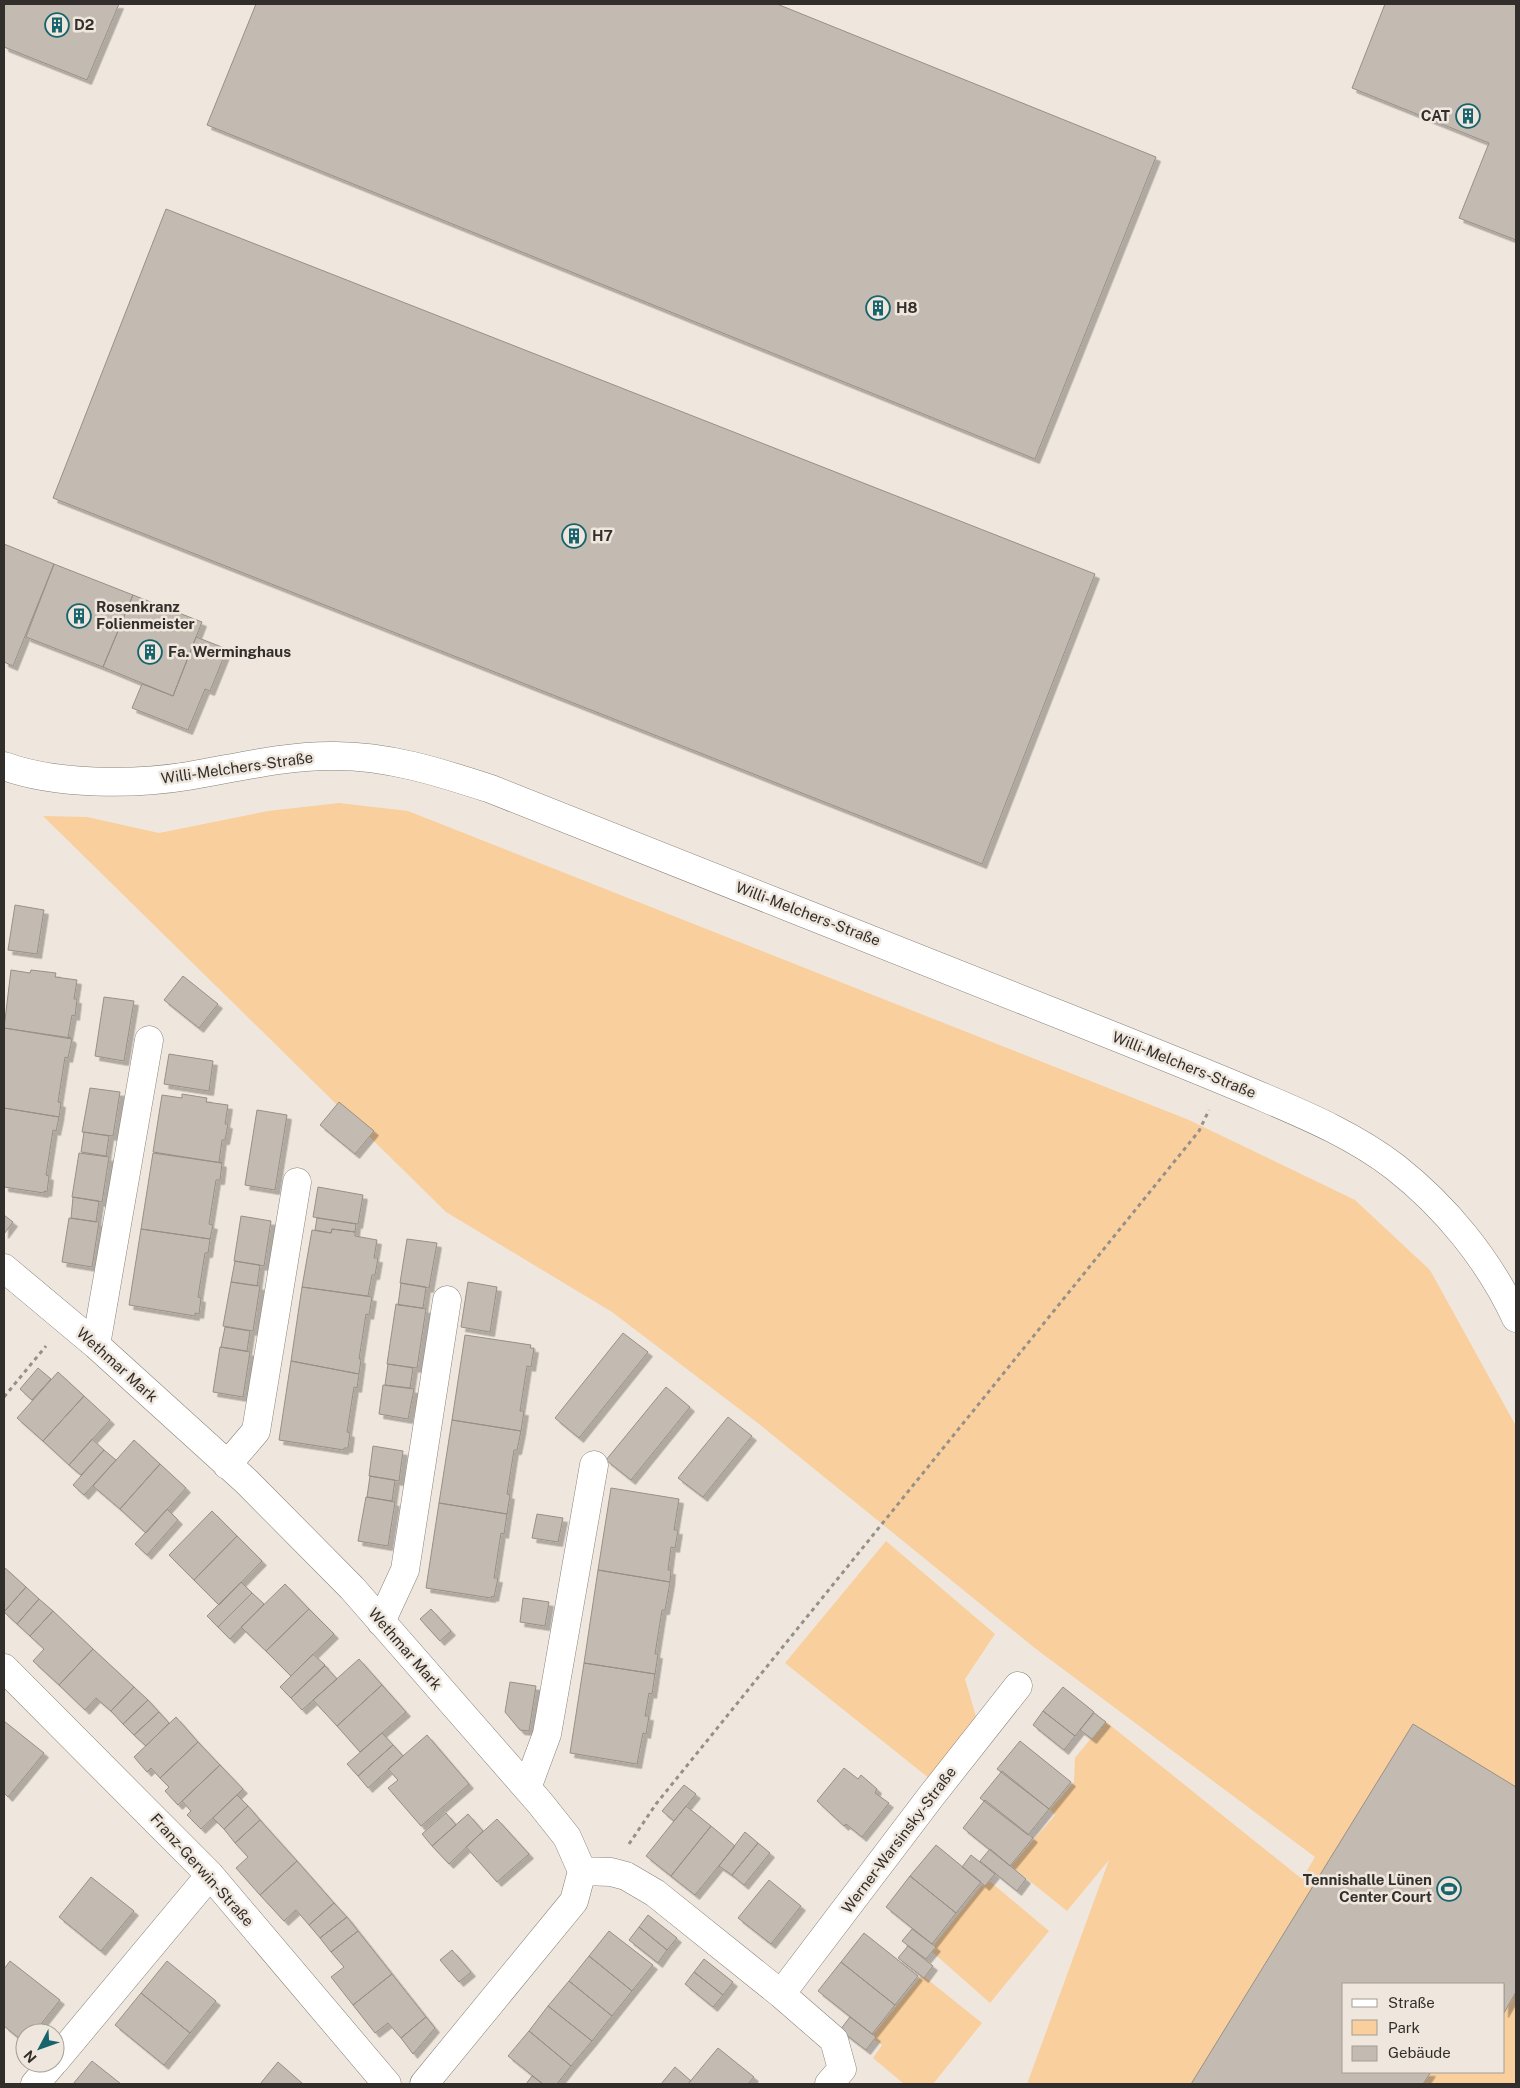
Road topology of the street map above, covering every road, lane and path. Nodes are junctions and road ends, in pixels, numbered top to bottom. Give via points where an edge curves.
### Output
1 (4, 766) edge
2 (149, 1040) dead end
3 (1223, 1080) junction
4 (297, 1182) dead end
5 (4, 1268) edge
6 (446, 1300) dead end
7 (1516, 1318) edge
8 (67, 1320) junction
9 (96, 1345) junction
10 (4, 1397) edge
11 (227, 1465) junction
12 (594, 1465) dead end
13 (381, 1622) junction
14 (4, 1668) edge
15 (1018, 1686) dead end
16 (527, 1788) junction
17 (582, 1871) junction
18 (611, 1872) junction
19 (210, 1875) junction
20 (781, 1994) junction
21 (65, 2049) edge
22 (44, 2073) edge
23 (35, 2084) edge
24 (387, 2084) edge
25 (424, 2084) edge
26 (829, 2084) edge

1 - 3 street, Willi-Melchers-Straße via 58,778 100,782 188,776 283,759 331,756 371,758 416,766 490,789
2 - 9 street
3 - 7 street, Willi-Melchers-Straße via 1330,1126 1394,1166 1436,1204 1468,1240
3 - 18 path via 1199,1131 656,1804
4 - 11 street via 256,1431
5 - 8 street, Wethmar Mark
6 - 13 street via 406,1570
8 - 9 street, Wethmar Mark
8 - 10 path
9 - 11 street, Wethmar Mark
11 - 13 street, Wethmar Mark via 345,1581
12 - 16 street via 547,1734
13 - 16 street, Wethmar Mark
14 - 19 street, Franz-Gerwin-Straße
15 - 20 street, Werner-Warsinsky-Straße
16 - 17 street, Wethmar Mark via 567,1837
17 - 18 street
17 - 25 street via 574,1902
18 - 20 street via 626,1876 655,1893
19 - 21 street
19 - 24 street, Franz-Gerwin-Straße
20 - 26 street via 834,2040 842,2069
22 - 23 street

